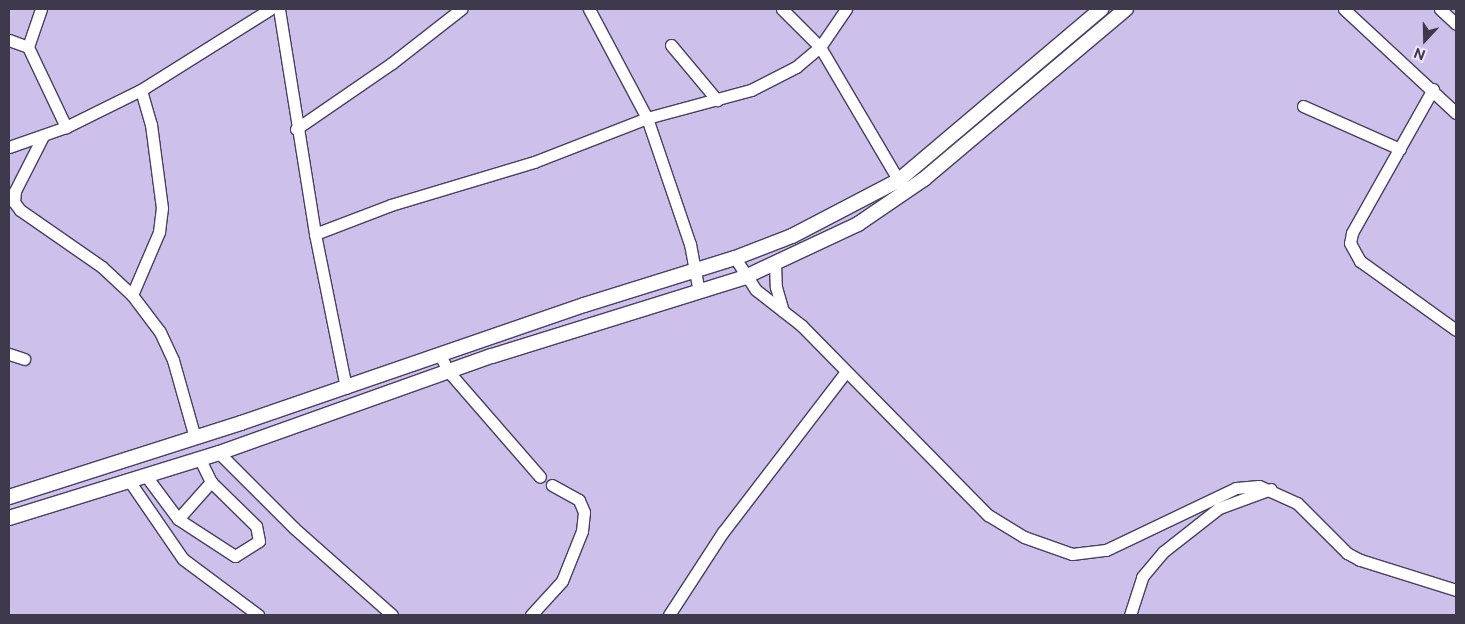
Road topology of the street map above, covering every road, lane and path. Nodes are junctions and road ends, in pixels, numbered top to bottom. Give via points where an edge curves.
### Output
1 (41, 9) edge
2 (270, 9) edge
3 (279, 9) edge
4 (589, 9) edge
5 (782, 9) edge
6 (846, 9) edge
7 (1101, 9) edge
8 (1126, 9) edge
9 (1344, 9) edge
10 (1440, 9) edge
11 (455, 11) edge
12 (1456, 24) edge
13 (9, 40) edge
14 (671, 45) dead end
15 (28, 47) junction
16 (820, 47) junction
17 (1433, 89) junction
18 (141, 90) junction
19 (718, 100) junction
20 (1303, 106) dead end
21 (1456, 113) edge
22 (647, 118) junction
23 (66, 127) junction
24 (296, 129) junction
25 (43, 136) junction
26 (9, 147) edge
27 (1400, 149) junction
28 (902, 186) junction
29 (315, 234) junction
30 (735, 258) junction
31 (775, 264) junction
32 (694, 272) junction
33 (746, 277) junction
34 (699, 292) junction
35 (132, 296) junction
36 (783, 311) junction
37 (1456, 330) edge
38 (9, 354) edge
39 (440, 355) junction
40 (24, 359) dead end
41 (448, 371) junction
42 (845, 373) junction
43 (346, 388) junction
44 (194, 438) junction
45 (219, 453) junction
46 (200, 459) junction
47 (146, 476) junction
48 (540, 477) dead end
49 (130, 482) junction
50 (211, 482) junction
51 (552, 485) dead end
52 (1271, 489) junction
53 (9, 497) edge
54 (9, 518) edge
55 (178, 519) junction
56 (1456, 590) edge
57 (258, 615) edge
58 (392, 615) edge
59 (531, 615) edge
60 (669, 615) edge
61 (1130, 615) edge

1 - 15 street
2 - 18 street
3 - 24 street
4 - 22 street
5 - 16 street
6 - 16 street
7 - 28 main road
8 - 28 main road
9 - 17 street
10 - 12 street
11 - 24 street via 392,63
13 - 15 street
14 - 19 street
15 - 23 street
16 - 19 street via 777,78
16 - 28 street
17 - 21 street
17 - 27 street
18 - 23 street
18 - 35 street via 150,125 162,208 159,232
19 - 22 street
20 - 27 street
22 - 29 street via 527,164 391,205
22 - 32 street via 690,244
23 - 25 street
24 - 29 street
25 - 26 street
25 - 35 street via 15,191 14,202 20,210 102,267
27 - 37 street via 1352,233 1352,250 1370,269
28 - 30 main road
28 - 31 main road via 858,224
29 - 43 street
30 - 32 main road
30 - 33 street
31 - 33 main road
31 - 36 street via 776,287
32 - 34 street
32 - 39 main road
33 - 34 main road
33 - 36 street via 756,290
34 - 41 main road
35 - 44 street via 160,332 173,360
36 - 42 street
38 - 40 street
39 - 41 street
39 - 43 main road
41 - 45 main road
41 - 48 street
42 - 52 street via 998,523 1057,550 1080,554 1106,550 1236,488 1259,486
42 - 60 street via 722,532
43 - 44 main road
44 - 53 main road
45 - 46 main road
45 - 58 street via 294,528
46 - 47 main road
46 - 50 street
47 - 49 main road
47 - 55 street
49 - 54 main road
49 - 57 street via 183,559
50 - 55 street
50 - 55 street via 256,526 259,541 234,556
51 - 59 street via 580,500 584,512 582,531 562,581
52 - 56 street via 1297,503 1347,553
52 - 61 street via 1219,508 1163,552 1142,577

